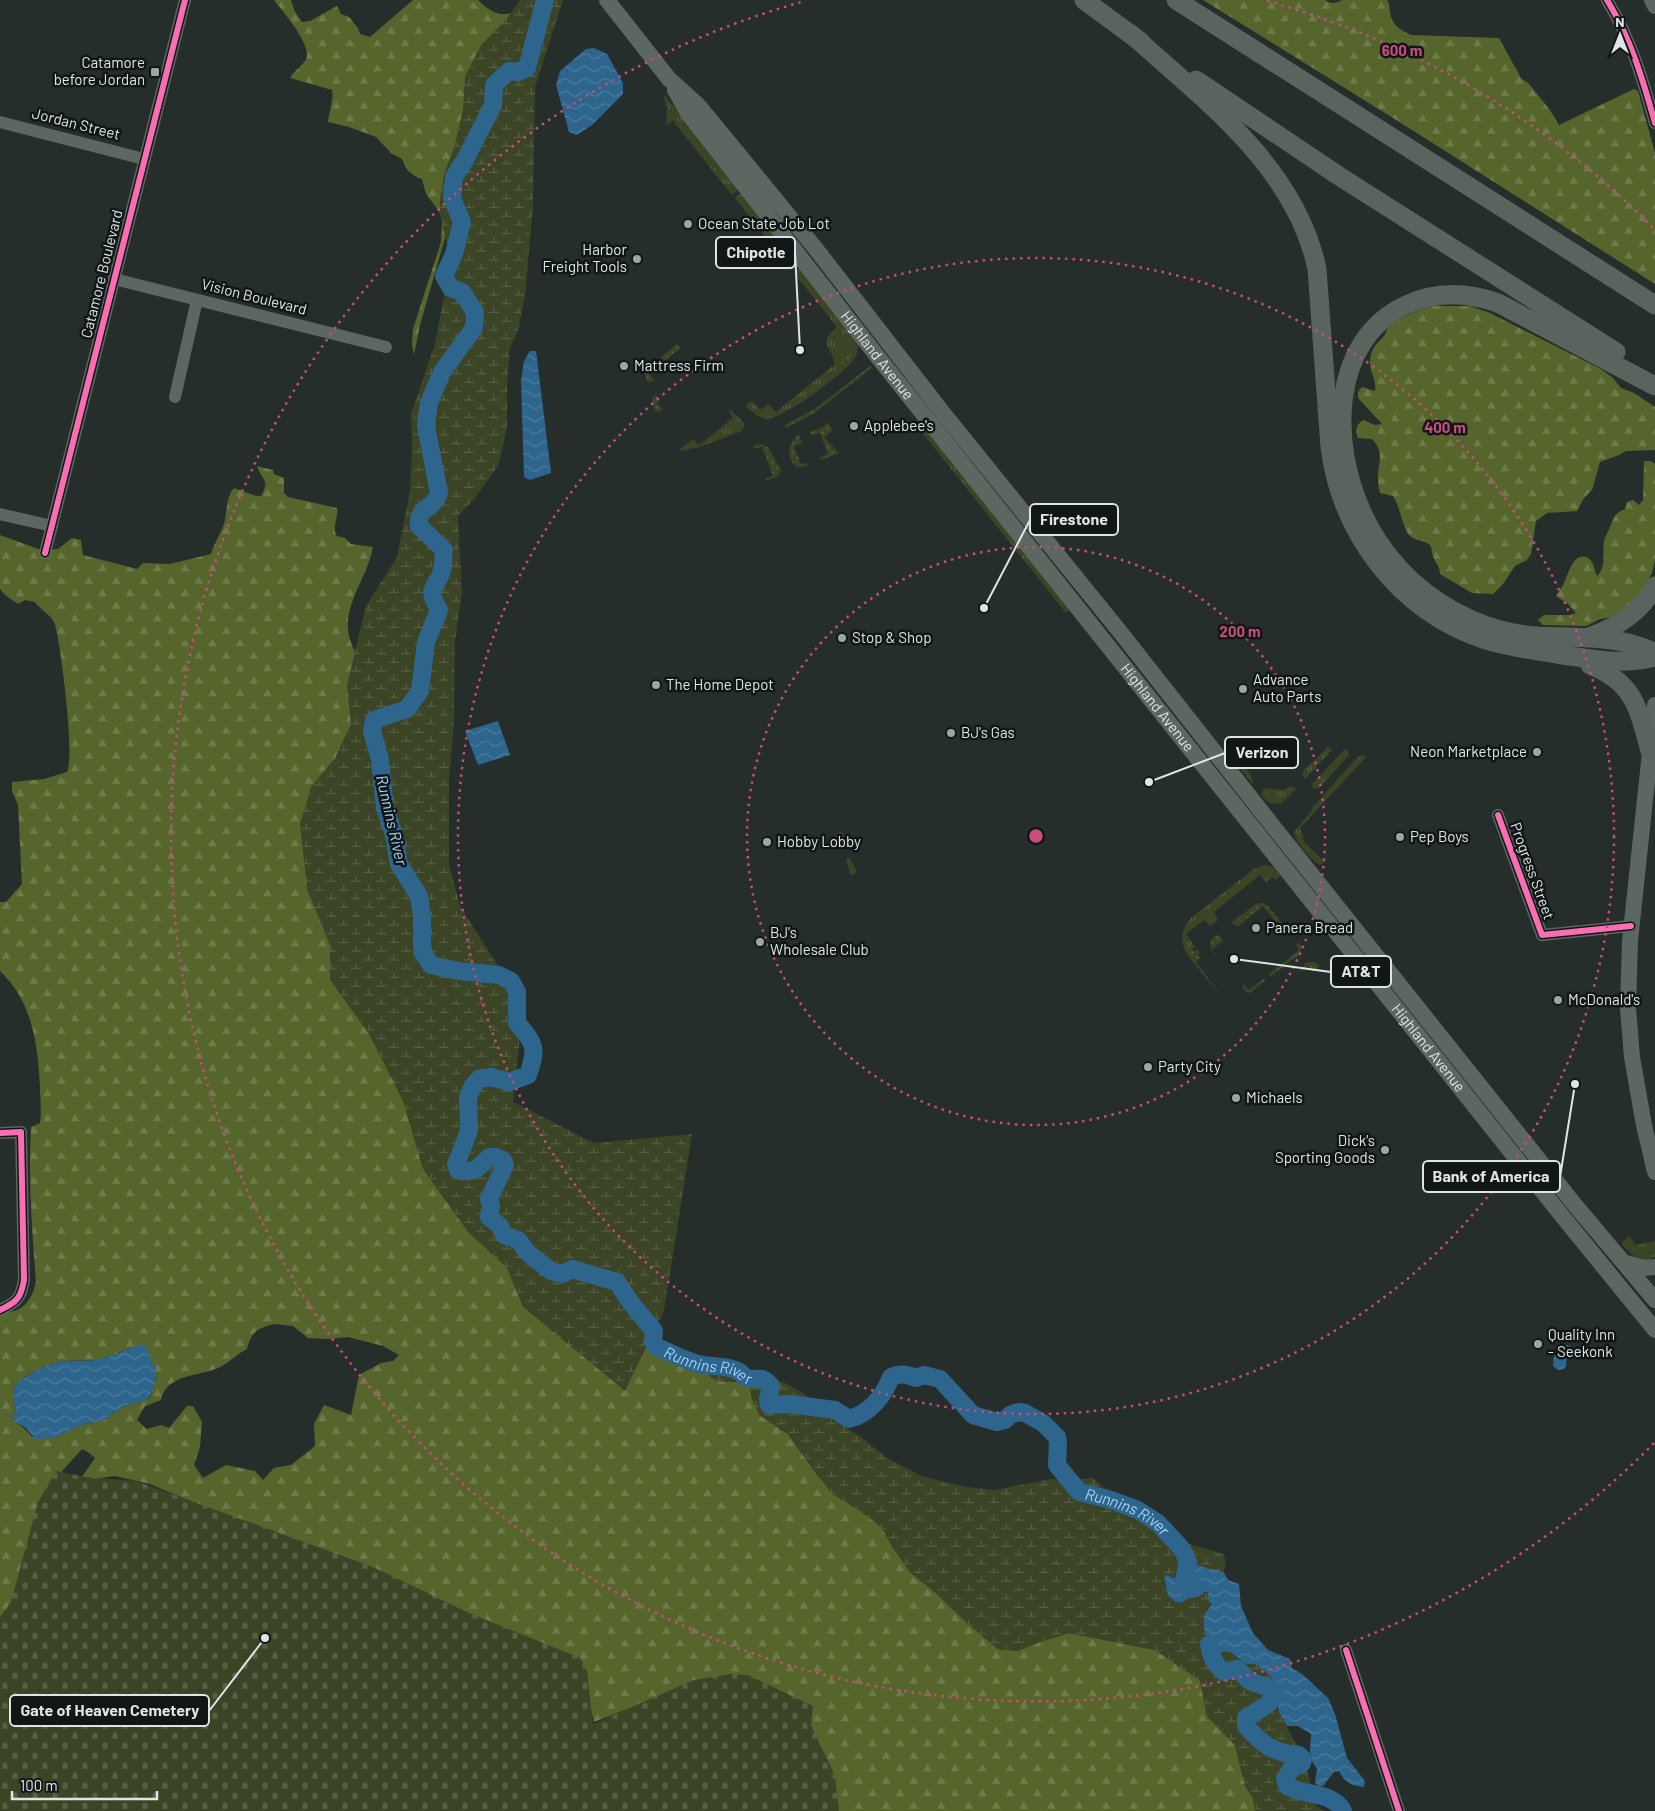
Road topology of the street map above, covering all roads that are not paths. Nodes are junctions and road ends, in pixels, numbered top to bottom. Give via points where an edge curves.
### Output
1 (185, 0) edge
2 (607, 0) edge
3 (1084, 0) edge
4 (1176, 0) edge
5 (1607, 0) edge
6 (1652, 0) edge
7 (1655, 6) edge
8 (1131, 34) junction
9 (669, 79) junction
10 (0, 122) edge
11 (1655, 123) edge
12 (144, 159) junction
13 (114, 279) junction
14 (197, 300) junction
15 (1655, 305) edge
16 (386, 347) dead end
17 (1655, 377) edge
18 (1655, 386) edge
19 (175, 397) dead end
20 (0, 514) edge
21 (52, 526) junction
22 (45, 553) dead end
23 (1655, 586) edge
24 (1585, 638) junction
25 (1545, 652) junction
26 (1655, 653) edge
27 (1655, 657) edge
28 (1655, 704) edge
29 (1650, 751) junction
30 (1498, 815) dead end
31 (1631, 926) junction
32 (0, 1133) edge
33 (1655, 1172) edge
34 (1626, 1263) junction
35 (1655, 1267) edge
36 (1655, 1300) edge
37 (0, 1310) edge
38 (1655, 1330) edge
39 (1346, 1650) dead end
40 (1399, 1811) edge

1 - 12 street, Catamore Boulevard
2 - 9 main road, Highland Avenue
3 - 8 highway
4 - 15 highway
5 - 11 street via 1634,52
6 - 7 main road
8 - 17 highway via 1301,151
8 - 25 highway via 1247,143 1275,177 1302,222 1318,269 1332,466 1349,517 1367,549 1402,591 1441,619 1483,639
9 - 34 main road, Highland Avenue via 699,106 810,241 943,413 1575,1204
9 - 38 main road, Highland Avenue via 688,113 881,361
10 - 12 street, Jordan Street
12 - 13 street, Catamore Boulevard
13 - 14 street, Vision Boulevard
13 - 21 street, Catamore Boulevard
14 - 16 street, Vision Boulevard
14 - 19 street
18 - 24 highway via 1508,308 1465,294 1430,296 1390,314 1361,344 1348,375 1342,420 1347,469 1367,522 1394,562 1431,596 1476,621 1522,634
20 - 21 street
21 - 22 street, Catamore Boulevard
23 - 24 highway via 1632,615 1612,628
24 - 26 highway via 1630,644
25 - 27 highway via 1621,663
25 - 29 highway via 1591,665 1622,683 1638,707
28 - 29 main road
29 - 31 main road
30 - 31 street, Progress Street via 1542,935
31 - 33 main road via 1628,1008 1632,1057
32 - 37 street via 20,1132 24,1280 16,1302
34 - 35 main road
34 - 36 main road, Highland Avenue
39 - 40 street

